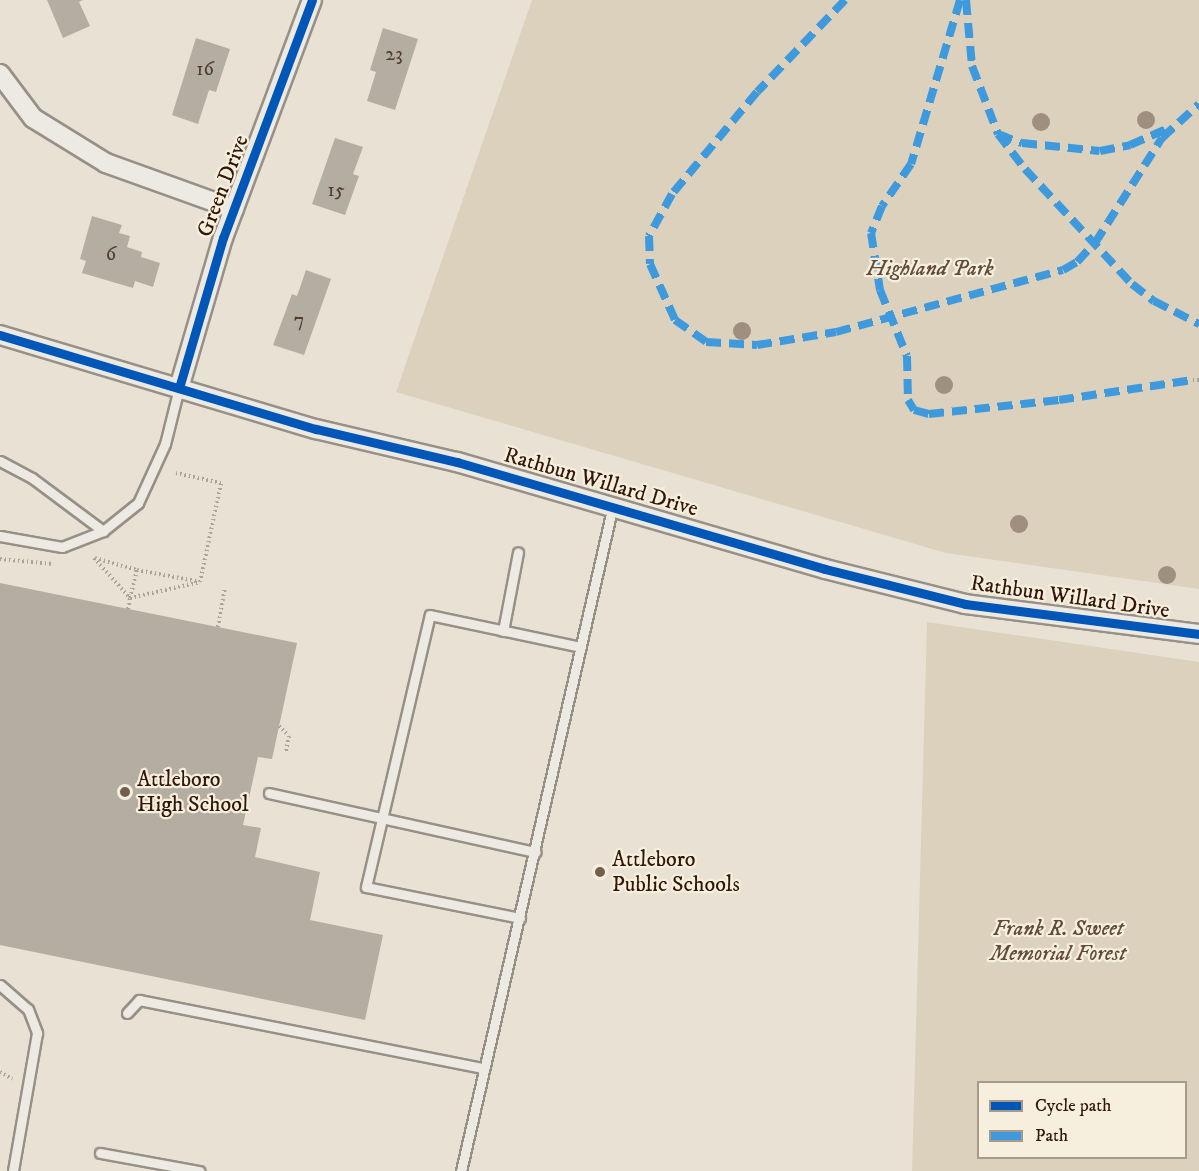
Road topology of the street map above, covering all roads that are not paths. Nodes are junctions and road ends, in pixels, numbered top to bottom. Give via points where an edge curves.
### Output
1 (312, 0) edge
2 (0, 74) edge
3 (234, 209) junction
4 (0, 335) edge
5 (179, 388) junction
6 (0, 461) edge
7 (613, 505) junction
8 (103, 531) junction
9 (0, 536) edge
10 (518, 552) dead end
11 (503, 631) junction
12 (1199, 634) edge
13 (581, 647) junction
14 (268, 793) dead end
15 (382, 819) junction
16 (536, 852) junction
17 (520, 918) junction
18 (0, 985) edge
19 (127, 1013) dead end
20 (484, 1068) junction
21 (100, 1153) dead end
22 (13, 1171) edge
23 (199, 1171) edge
24 (461, 1171) edge

1 - 3 street, Green Drive
2 - 3 street via 33,118 106,163
3 - 5 street, Green Drive
4 - 5 street, Rathbun Willard Drive
5 - 7 street, Rathbun Willard Drive via 316,429
5 - 8 lane via 165,444 138,503
6 - 8 lane via 32,478
7 - 12 street, Rathbun Willard Drive via 825,569 965,604
7 - 13 lane
8 - 9 lane via 62,547
10 - 11 lane
11 - 13 lane
11 - 15 lane via 430,615
13 - 16 lane
14 - 15 lane
15 - 16 lane
15 - 17 lane via 366,887
16 - 17 lane
17 - 20 lane
18 - 22 lane via 28,1009 37,1033
19 - 20 lane via 139,1000
20 - 24 lane
21 - 23 lane

